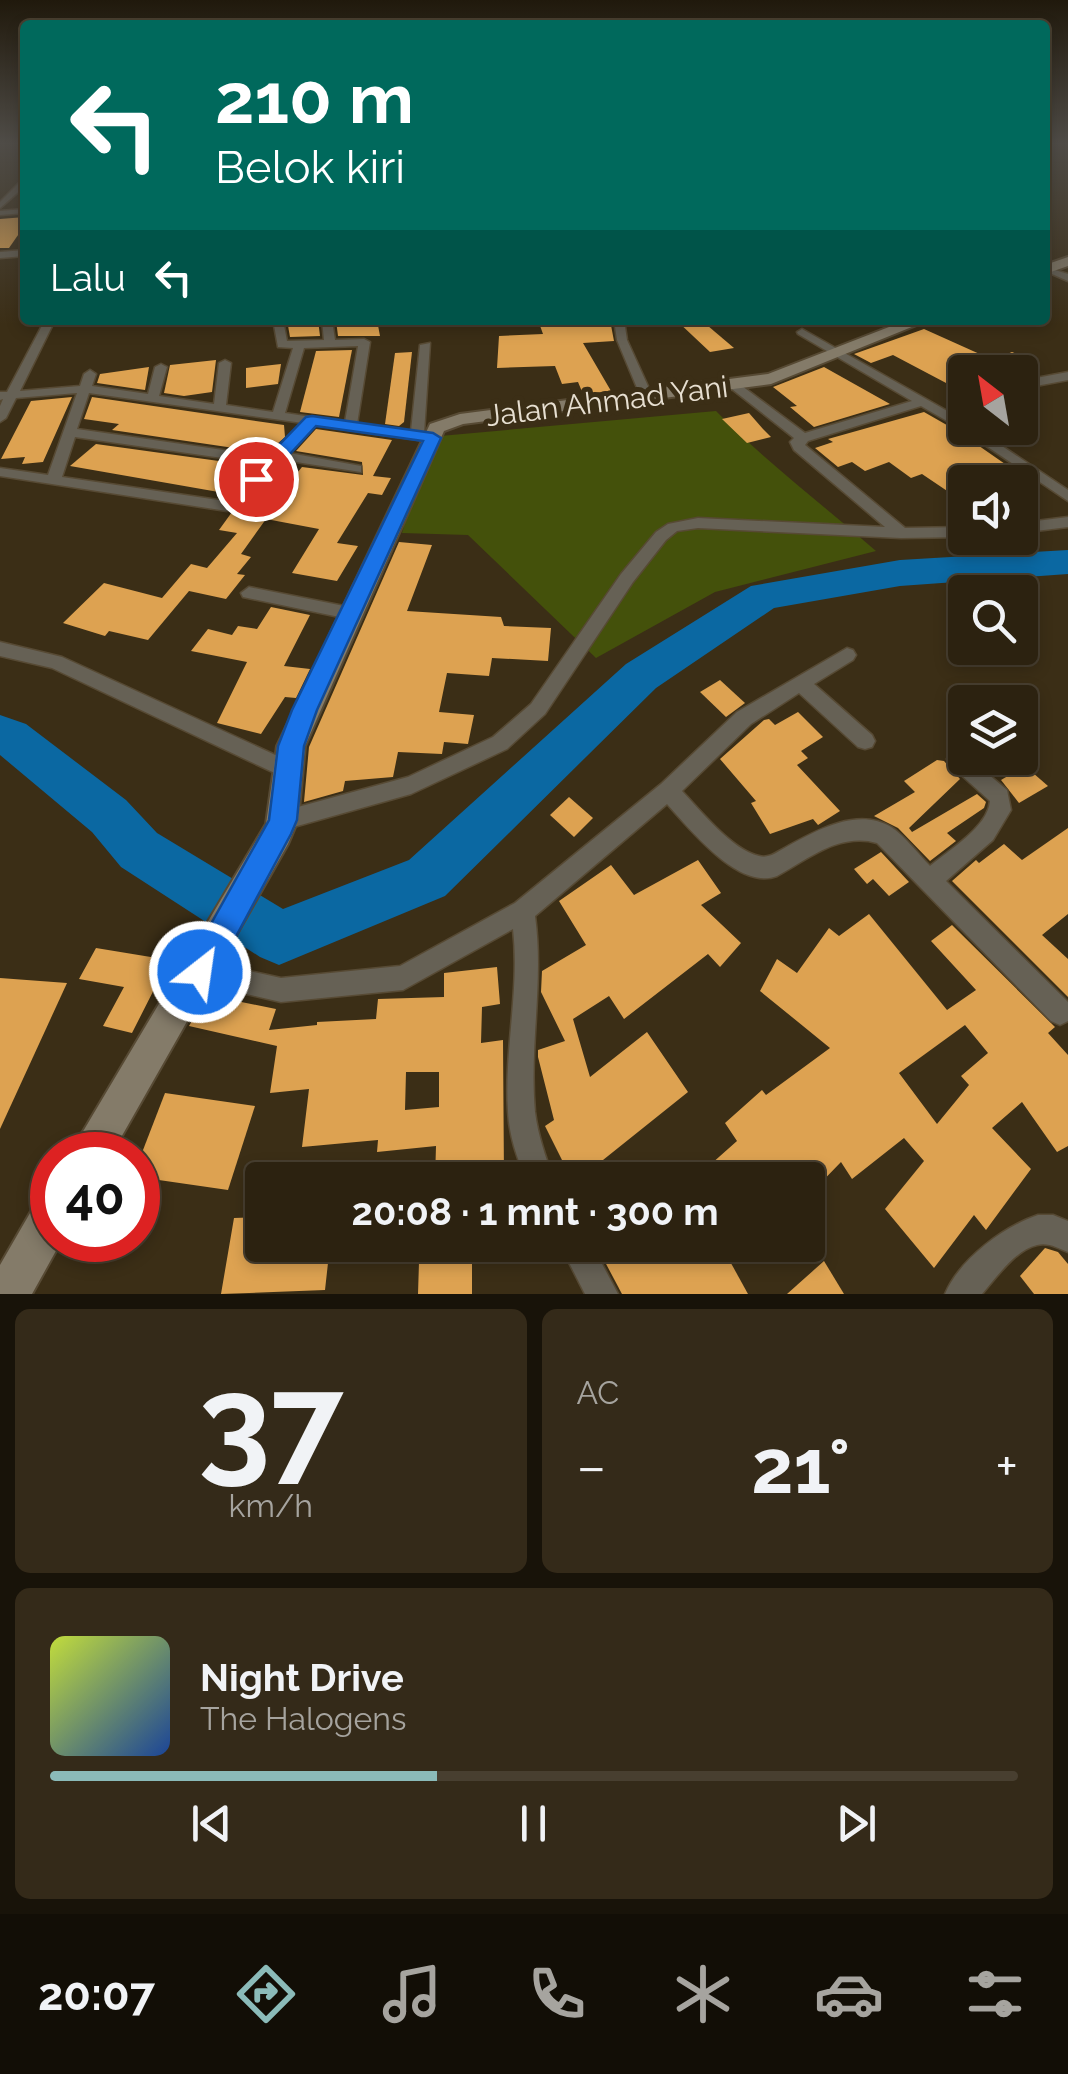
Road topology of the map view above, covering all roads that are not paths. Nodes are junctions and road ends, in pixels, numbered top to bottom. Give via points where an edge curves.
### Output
1 (47, 325) edge
2 (278, 325) edge
3 (328, 325) edge
4 (620, 325) edge
5 (900, 325) edge
6 (802, 332) dead end
7 (330, 342) junction
8 (300, 345) junction
9 (426, 345) dead end
10 (834, 352) junction
11 (225, 363) dead end
12 (161, 367) dead end
13 (1068, 376) edge
14 (87, 381) junction
15 (1038, 382) edge
16 (734, 386) junction
17 (646, 395) junction
18 (5, 396) edge
19 (153, 397) junction
20 (920, 402) junction
21 (220, 407) junction
22 (278, 414) junction
23 (948, 415) edge
24 (0, 418) edge
25 (312, 420) junction
26 (352, 424) junction
27 (69, 432) junction
28 (425, 437) junction
29 (803, 438) junction
30 (992, 445) edge
31 (277, 458) junction
32 (356, 469) dead end
33 (0, 472) edge
34 (1068, 474) edge
35 (54, 479) junction
36 (1046, 482) junction
37 (1068, 497) edge
38 (1068, 522) edge
39 (1038, 526) edge
40 (948, 532) edge
41 (901, 533) junction
42 (249, 594) dead end
43 (349, 613) junction
44 (0, 649) edge
45 (848, 655) dead end
46 (800, 683) junction
47 (866, 741) dead end
48 (288, 770) junction
49 (975, 775) edge
50 (668, 791) junction
51 (280, 827) junction
52 (929, 881) junction
53 (523, 911) junction
54 (208, 957) junction
55 (1060, 1012) dead end
56 (103, 1132) edge
57 (533, 1162) edge
58 (1068, 1237) edge
59 (30, 1255) edge
60 (584, 1262) edge
61 (8, 1294) edge
62 (602, 1294) edge
63 (960, 1294) edge

1 - 18 street
2 - 8 street via 279,342
3 - 7 street
4 - 17 street
5 - 10 street, Jalan Ahmad Yani
6 - 10 street
7 - 8 street
7 - 26 street via 364,342
8 - 22 street
9 - 28 street
10 - 16 street, Jalan Ahmad Yani via 778,378
10 - 20 street
11 - 21 street
12 - 19 street
13 - 15 street
14 - 18 street
14 - 19 street
14 - 27 street
16 - 17 street, Jalan Ahmad Yani
16 - 29 street
17 - 28 street, Jalan Ahmad Yani via 453,420
18 - 24 street
19 - 21 street
20 - 23 street
20 - 29 street
21 - 22 street
22 - 25 street
25 - 26 street
25 - 31 street
26 - 28 street
27 - 31 street
27 - 35 street
28 - 43 street
29 - 41 street via 799,447
30 - 36 street
31 - 32 street
31 - 35 street via 227,506
33 - 35 street
34 - 36 street
36 - 37 street
38 - 39 street
40 - 41 street
41 - 51 street via 673,527 627,578 538,709 500,744 411,785
42 - 43 street
43 - 48 street via 304,710
44 - 48 street via 56,662
45 - 46 street
46 - 47 street
46 - 50 street via 736,725
48 - 51 street
49 - 52 street via 996,794 1002,810
50 - 52 street via 756,870 828,836 863,828 891,840
50 - 53 street
51 - 54 street
52 - 55 street
53 - 54 street via 402,978 281,990
53 - 57 street via 530,963 521,1128
54 - 56 street
58 - 63 street via 1050,1227 1025,1231
59 - 61 street
60 - 62 street

